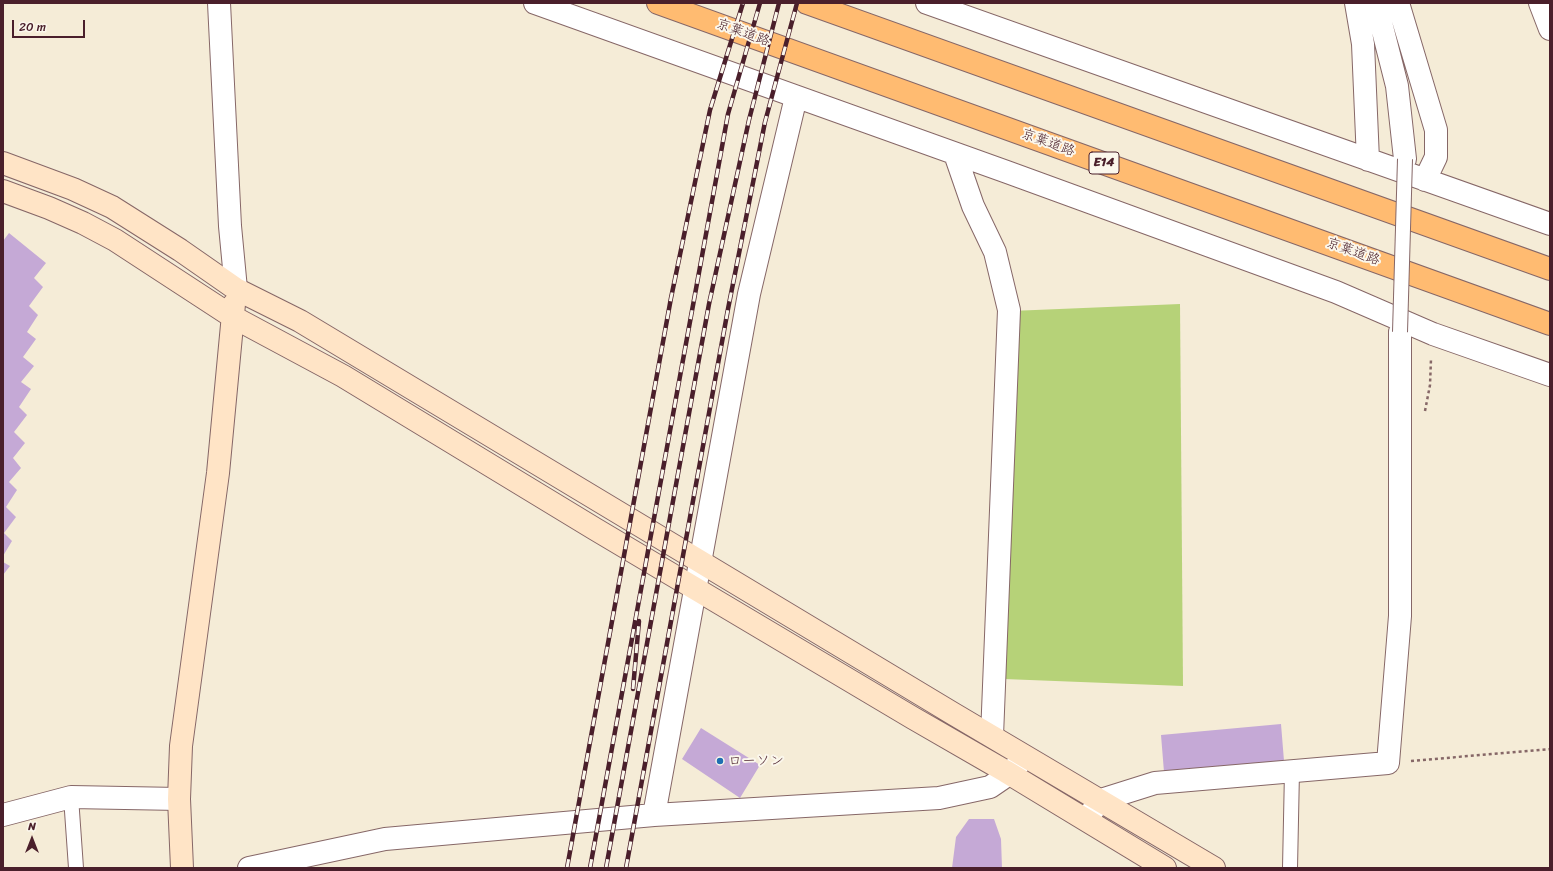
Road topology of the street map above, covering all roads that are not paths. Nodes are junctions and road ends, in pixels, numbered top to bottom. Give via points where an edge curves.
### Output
1 (219, 3) edge
2 (535, 3) edge
3 (658, 3) edge
4 (807, 3) edge
5 (927, 3) edge
6 (1356, 3) edge
7 (1376, 3) edge
8 (1398, 3) edge
9 (1540, 3) edge
10 (1550, 29) edge
11 (796, 97) junction
12 (955, 154) junction
13 (1405, 159) joint
14 (1368, 160) junction
15 (3, 163) edge
16 (1425, 180) junction
17 (3, 191) edge
18 (1550, 224) edge
19 (1550, 269) edge
20 (236, 289) junction
21 (233, 317) junction
22 (1550, 324) edge
23 (1400, 332) joint
24 (1550, 375) edge
25 (700, 562) junction
26 (696, 589) junction
27 (992, 736) junction
28 (1026, 756) junction
29 (1292, 771) junction
30 (1009, 774) junction
31 (71, 797) junction
32 (179, 799) junction
33 (1101, 800) junction
34 (3, 815) edge
35 (654, 815) junction
36 (1086, 819) junction
37 (76, 868) edge
38 (182, 868) edge
39 (249, 868) edge
40 (1164, 868) edge
41 (1214, 868) edge
42 (1290, 868) edge

1 - 20 street via 230,226
2 - 11 street
3 - 22 highway, 京葉道路 / E14
4 - 19 highway
5 - 14 street
6 - 14 street via 1364,44
7 - 13 street via 1397,86
8 - 16 street via 1436,130 1436,157
9 - 10 street
11 - 12 street
11 - 25 street via 750,294
12 - 24 street via 1336,292 1433,334
12 - 27 street via 973,206 996,252 1009,310
13 - 23 lane, bridge
14 - 16 street
15 - 20 street via 73,189 112,207
16 - 18 street
17 - 21 street via 49,208 115,240
20 - 21 street
20 - 25 street via 300,321
21 - 26 street via 343,376
21 - 32 street via 218,472 181,746
23 - 29 street via 1400,616 1388,763
25 - 26 street
25 - 27 street
26 - 30 street
26 - 35 street
27 - 28 street
28 - 30 street
28 - 33 street
29 - 33 street via 1155,783
29 - 42 lane
30 - 35 street via 990,787 939,798
30 - 36 street
31 - 32 street
31 - 34 street
31 - 37 lane
32 - 38 street
33 - 36 street
33 - 41 street
35 - 39 street via 385,839
36 - 40 street

